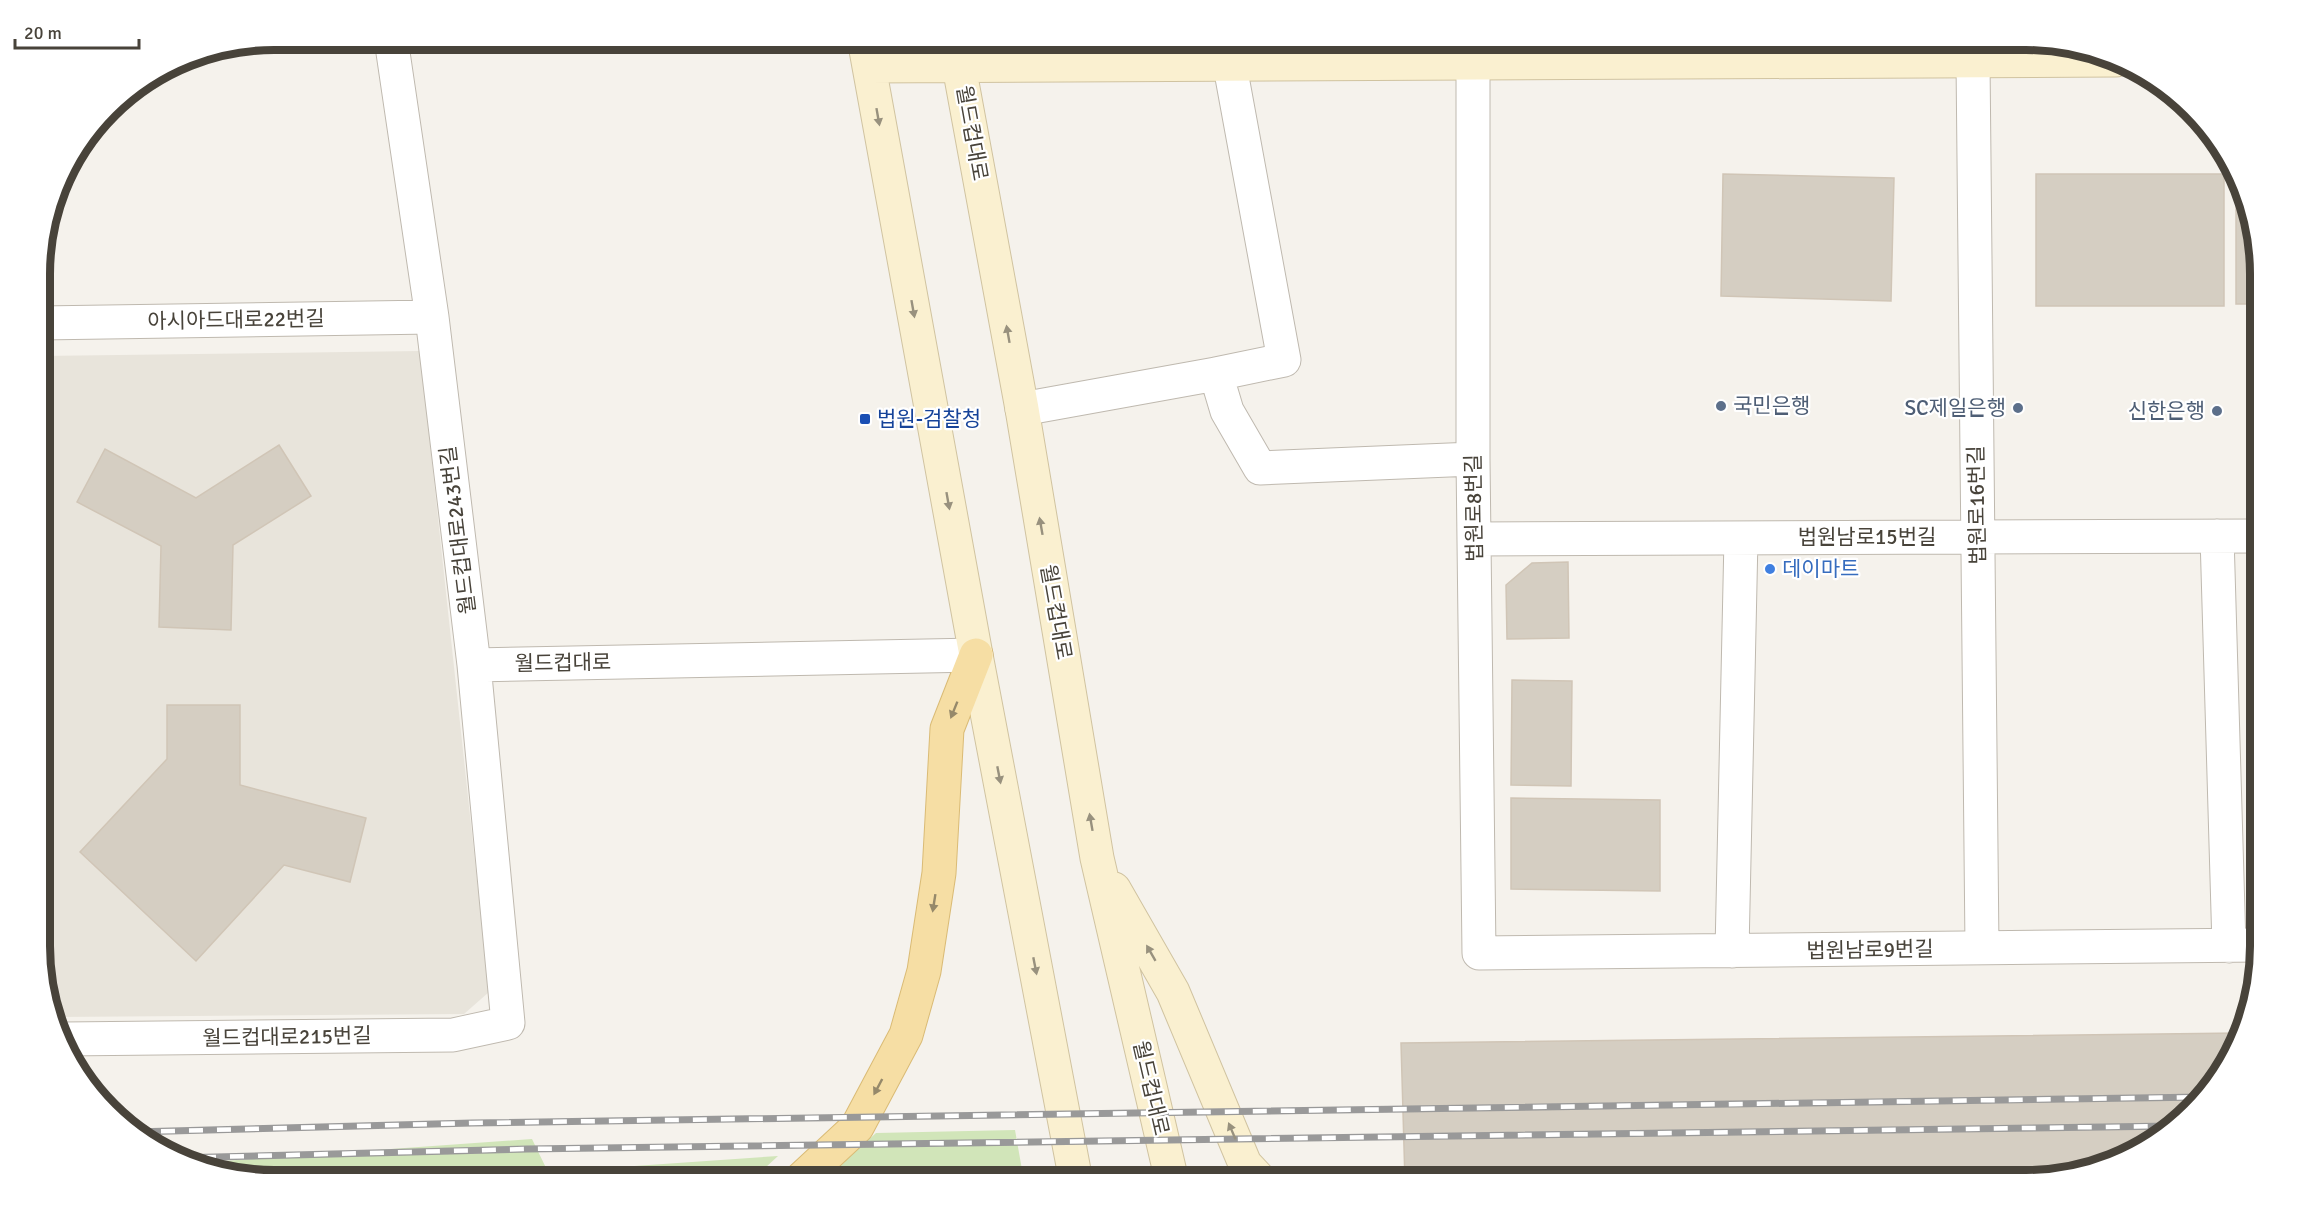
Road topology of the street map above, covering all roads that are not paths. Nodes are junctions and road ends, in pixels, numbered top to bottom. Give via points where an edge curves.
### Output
1 (393, 50) edge
2 (1913, 50) edge
3 (1228, 51) edge
4 (957, 52) edge
5 (866, 53) edge
6 (1964, 54) edge
7 (2090, 59) edge
8 (1473, 63) junction
9 (432, 317) junction
10 (50, 323) edge
11 (1216, 374) junction
12 (1022, 409) junction
13 (1473, 459) junction
14 (2217, 536) junction
15 (2250, 536) edge
16 (1977, 537) junction
17 (1741, 538) junction
18 (1475, 539) junction
19 (976, 655) junction
20 (474, 665) junction
21 (1097, 858) junction
22 (2245, 946) edge
23 (1982, 948) junction
24 (1732, 951) junction
25 (1479, 953) joint
26 (508, 1023) joint
27 (70, 1039) edge
28 (811, 1170) edge
29 (1074, 1170) edge
30 (1169, 1170) edge
31 (1251, 1170) edge

1 - 9 street, 월드컵대로243번길
2 - 6 main road
2 - 8 main road
3 - 4 main road
3 - 8 main road
3 - 11 street via 1284,360
4 - 5 main road
12 -> 4 main road, 월드컵대로
5 -> 19 main road
6 - 7 main road
6 - 16 street, 법원로16번길
8 - 13 street, 법원로8번길
9 - 10 street, 아시아드대로22번길
9 - 20 street, 월드컵대로243번길
11 - 12 street
11 - 13 street via 1227,411 1260,468
21 -> 12 main road, 월드컵대로
13 - 18 street, 법원로8번길
14 - 15 street, 법원남로15번길
14 - 16 street, 법원남로15번길
14 - 22 street
16 - 17 street, 법원남로15번길
16 - 23 street, 법원로16번길
17 - 18 street, 법원남로15번길
17 - 24 street
18 - 25 street, 법원로8번길
19 - 20 street, 월드컵대로
19 -> 28 main road via 947,729 939,873 924,971 906,1035 857,1127
19 -> 29 main road
20 - 26 street, 월드컵대로243번길
21 - 30 main road, 월드컵대로
31 -> 21 main road via 1173,992
22 - 23 street, 법원남로9번길
23 - 24 street, 법원남로9번길
24 - 25 street, 법원남로9번길
26 - 27 street, 월드컵대로215번길 via 453,1035

